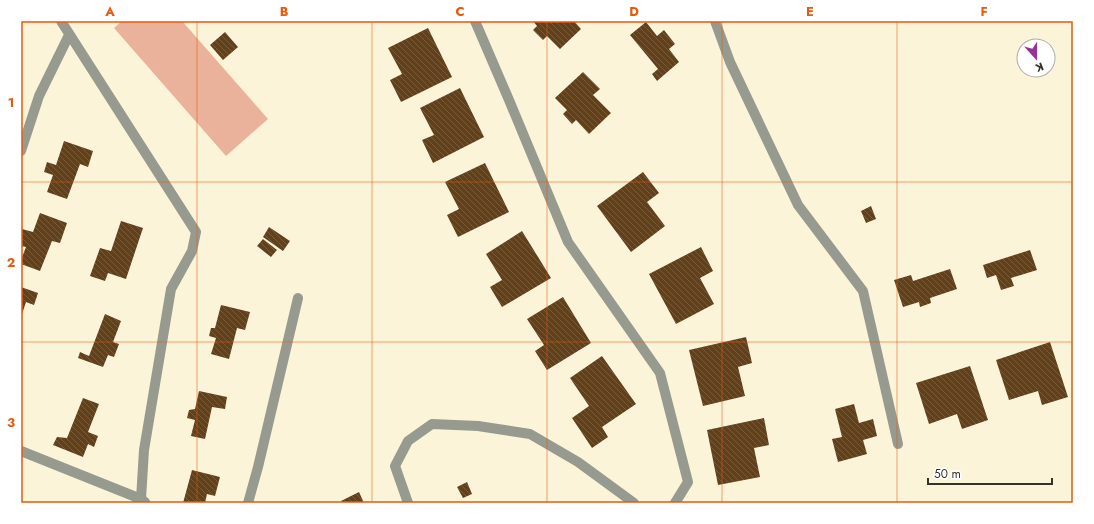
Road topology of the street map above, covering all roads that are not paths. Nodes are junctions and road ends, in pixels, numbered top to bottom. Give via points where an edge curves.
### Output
1 (61, 21) edge
2 (474, 21) edge
3 (715, 21) edge
4 (69, 35) junction
5 (21, 151) edge
6 (298, 298) dead end
7 (898, 444) dead end
8 (21, 451) edge
9 (141, 502) edge
10 (248, 503) edge
11 (408, 503) edge
12 (634, 503) edge
13 (675, 503) edge

1 - 4 street
2 - 13 street via 568,242 660,373 688,482
3 - 7 street via 730,62 798,205 863,291
4 - 5 street via 39,96
4 - 9 street via 196,232 192,251 171,289 144,450
6 - 10 street
8 - 9 street
11 - 12 street via 395,466 408,441 432,424 478,426 530,434 578,462

